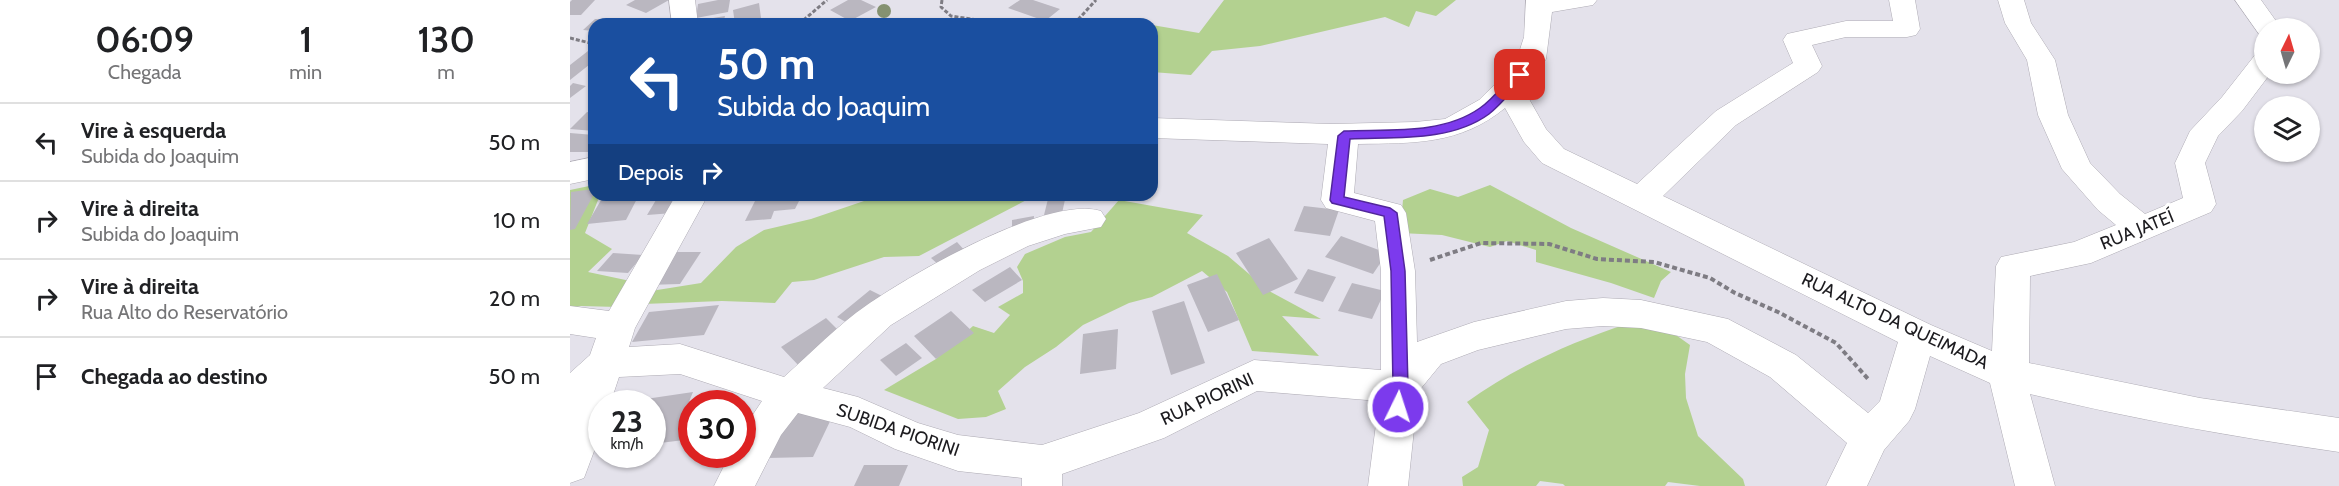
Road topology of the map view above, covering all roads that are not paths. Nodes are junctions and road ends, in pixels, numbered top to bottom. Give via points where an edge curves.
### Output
1 (682, 0) edge
2 (1584, 0) edge
3 (1902, 0) edge
4 (2011, 0) edge
5 (2248, 0) edge
6 (1539, 3) edge
7 (684, 18) edge
8 (2261, 18) edge
9 (2254, 75) edge
10 (1509, 89) junction
11 (1158, 128) edge
12 (1344, 136) junction
13 (588, 169) edge
14 (570, 173) edge
15 (1641, 199) junction
16 (689, 201) edge
17 (1090, 219) dead end
18 (2142, 229) junction
19 (570, 320) edge
20 (618, 327) junction
21 (1918, 335) junction
22 (606, 363) junction
23 (2008, 374) junction
24 (1400, 387) junction
25 (790, 395) junction
26 (570, 396) edge
27 (2339, 435) edge
28 (1870, 438) junction
29 (570, 465) edge
30 (1042, 474) edge
31 (735, 486) edge
32 (1388, 486) edge
33 (1846, 486) edge
34 (2035, 486) edge

1 - 7 street
2 - 6 street
3 - 15 street via 1907,29 1846,29 1796,40 1808,66 1726,118
4 - 18 street via 2018,23 2041,60 2053,115 2077,169
5 - 8 street
6 - 10 street via 1532,61
9 - 18 street, RUA JATEÍ via 2205,131 2190,163 2200,204
10 - 12 street via 1484,111 1457,126
10 - 15 street, RUA ALTO DA QUEIMADA via 1534,135 1553,156
11 - 12 street
12 - 24 street via 1337,200 1390,213 1398,271
13 - 14 street
15 - 21 street, RUA ALTO DA QUEIMADA
16 - 20 street
17 - 25 street via 1064,222 1016,237 968,261 879,315
18 - 23 street, RUA JATEÍ via 2079,254 2013,266
19 - 20 street
20 - 22 street
21 - 23 street, RUA ALTO DA QUEIMADA
21 - 28 street via 1896,410
22 - 25 street, SUBIDA PIORINI via 680,359
22 - 26 street
22 - 29 street
23 - 27 street, RUA ALTO DA QUEIMADA via 2200,415
23 - 34 street
24 - 28 street via 1428,352 1474,336 1566,315 1641,314 1715,329 1754,350 1783,366
24 - 30 street, RUA PIORINI via 1254,375
24 - 32 street
25 - 30 street, SUBIDA PIORINI via 858,413 909,437 958,453
25 - 31 street via 767,423
28 - 33 street

